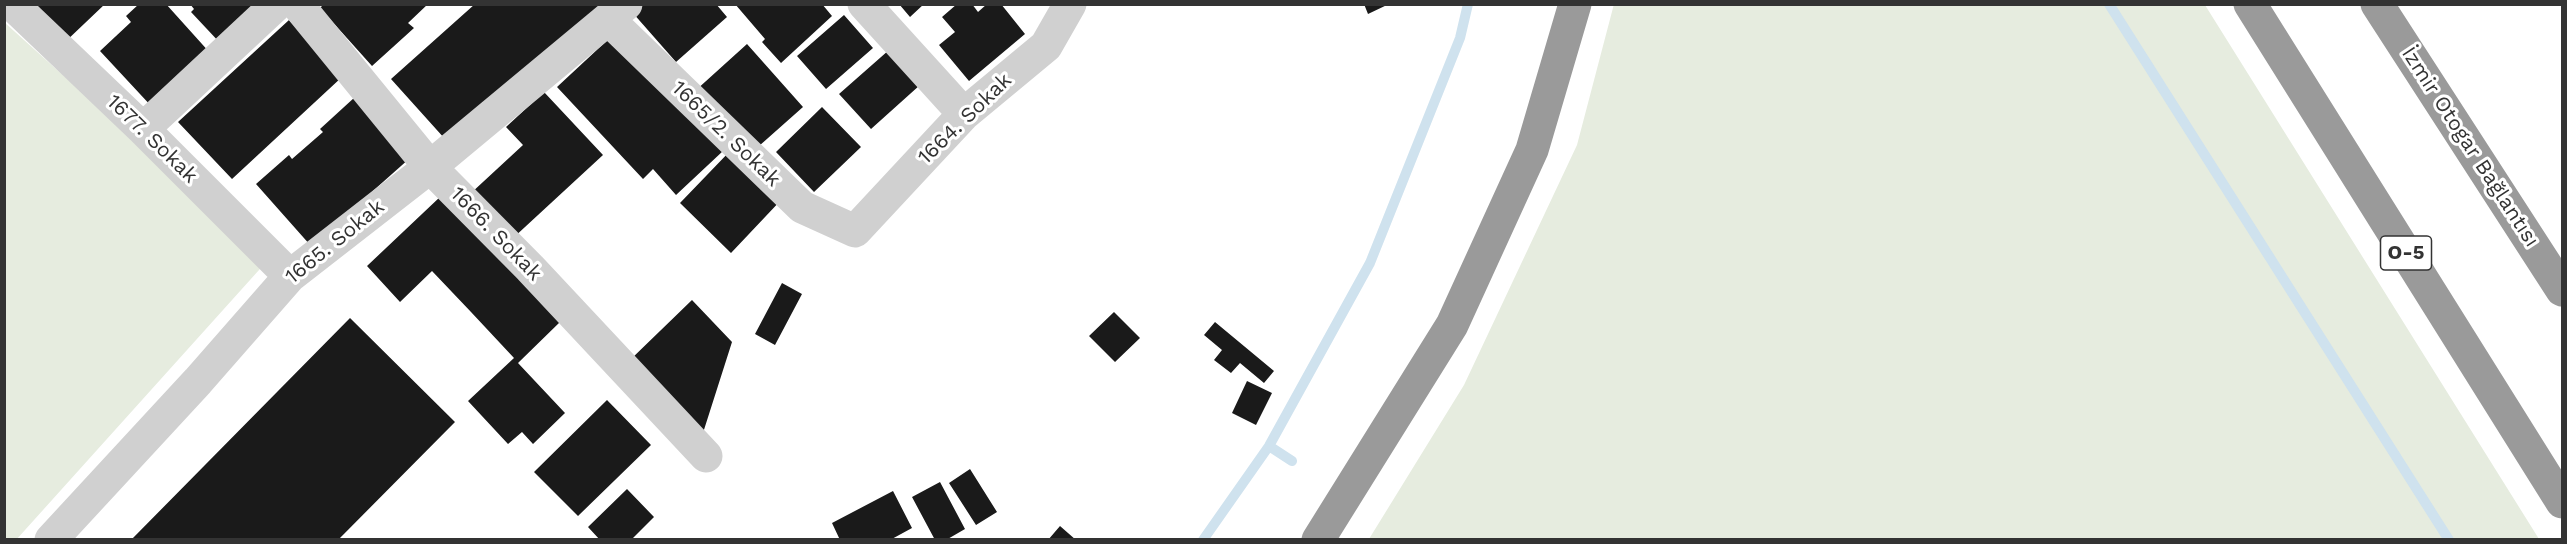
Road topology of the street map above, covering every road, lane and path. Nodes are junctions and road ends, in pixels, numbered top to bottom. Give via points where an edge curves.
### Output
1 (12, 4) edge
2 (277, 4) edge
3 (297, 4) edge
4 (864, 4) edge
5 (1070, 4) edge
6 (1575, 4) edge
7 (2250, 4) edge
8 (2377, 4) edge
9 (618, 12) edge
10 (964, 114) junction
11 (143, 129) junction
12 (430, 167) junction
13 (855, 231) joint
14 (290, 276) junction
15 (2562, 290) edge
16 (705, 456) dead end
17 (2562, 502) edge
18 (51, 540) edge
19 (1318, 540) edge

1 - 11 street, 1677. Sokak
2 - 11 street
3 - 12 street, 1666. Sokak
4 - 10 street
5 - 10 street, 1664. Sokak via 1046,45
6 - 19 highway via 1532,150 1452,325
7 - 17 highway, O-5
8 - 15 highway, İzmir Otogar Bağlantısı
9 - 12 street, 1665. Sokak
9 - 13 street, 1665/2. Sokak via 802,207
10 - 13 street, 1664. Sokak
11 - 14 street, 1677. Sokak
12 - 14 street, 1665. Sokak
12 - 16 street, 1666. Sokak
14 - 18 street, 1665. Sokak

